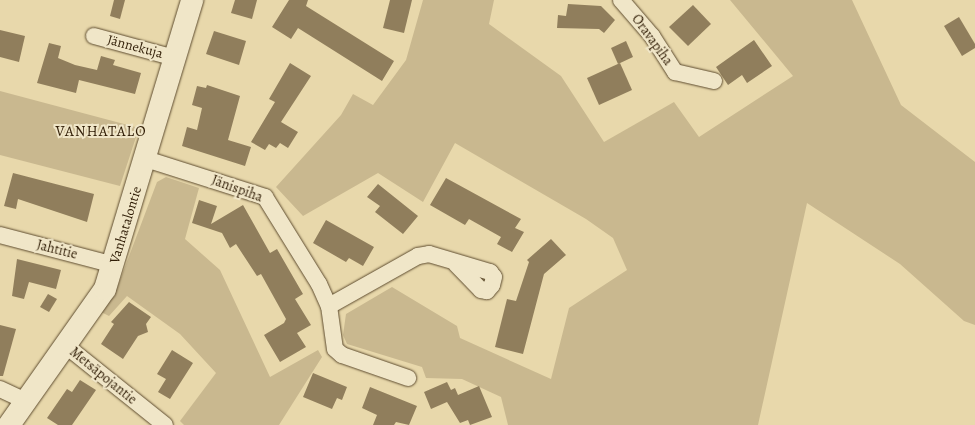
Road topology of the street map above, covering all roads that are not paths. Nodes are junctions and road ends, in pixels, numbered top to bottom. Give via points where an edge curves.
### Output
1 (192, 0) edge
2 (621, 0) edge
3 (94, 36) dead end
4 (175, 58) junction
5 (714, 81) dead end
6 (146, 159) junction
7 (0, 235) edge
8 (456, 264) dead end
9 (114, 265) junction
10 (329, 306) junction
11 (65, 345) junction
12 (408, 378) dead end
13 (0, 389) edge
14 (26, 401) junction
15 (9, 425) edge
16 (165, 425) edge

1 - 4 street, Vanhatalontie
2 - 5 street, Oravapiha via 652,36 675,72
3 - 4 street, Jännekuja
4 - 6 street, Vanhatalontie
6 - 9 street, Vanhatalontie
6 - 10 street, Jänispiha via 266,197
7 - 9 street, Jahtitie
8 - 10 street via 442,257 418,256
9 - 11 street, Vanhatalontie via 105,289
10 - 12 street, Jänispiha via 335,349
11 - 14 street, Vanhatalontie
11 - 16 street, Metsäpojantie
13 - 14 street
14 - 15 street, Vanhatalontie

